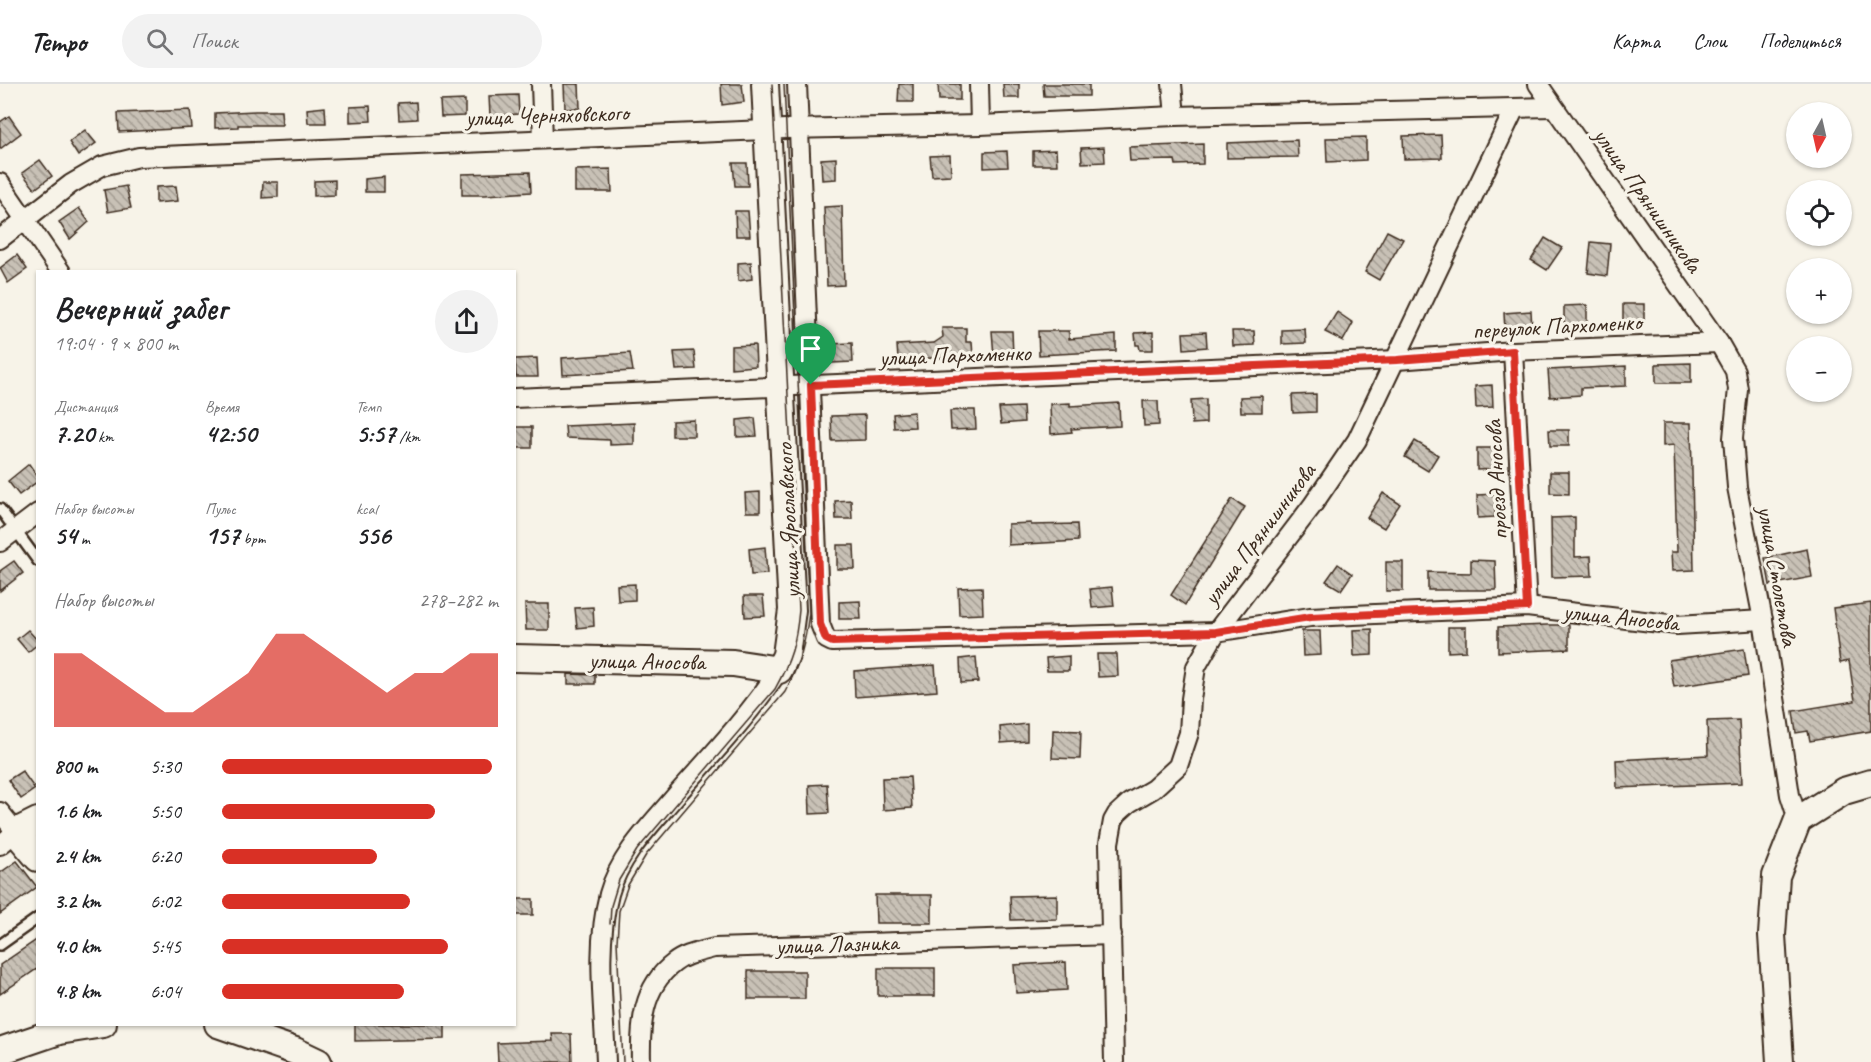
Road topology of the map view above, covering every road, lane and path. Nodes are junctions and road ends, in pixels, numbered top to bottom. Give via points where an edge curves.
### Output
1 (541, 84) edge
2 (765, 84) edge
3 (797, 84) edge
4 (979, 84) edge
5 (1172, 84) edge
6 (1538, 84) edge
7 (1553, 107) junction
8 (1515, 108) junction
9 (1175, 116) junction
10 (980, 125) junction
11 (799, 129) junction
12 (766, 130) junction
13 (543, 139) junction
14 (0, 183) edge
15 (25, 220) junction
16 (0, 239) edge
17 (60, 270) edge
18 (1719, 343) junction
19 (1513, 351) junction
20 (1397, 360) junction
21 (811, 385) junction
22 (781, 386) junction
23 (516, 398) edge
24 (0, 509) edge
25 (36, 514) edge
26 (15, 530) junction
27 (0, 542) edge
28 (36, 558) edge
29 (1527, 607) junction
30 (1763, 620) junction
31 (1216, 632) junction
32 (516, 658) edge
33 (780, 670) junction
34 (1871, 783) edge
35 (0, 812) edge
36 (1798, 820) junction
37 (18, 833) edge
38 (36, 856) edge
39 (36, 919) edge
40 (1112, 936) junction
41 (0, 945) edge
42 (90, 1026) edge
43 (222, 1026) edge
44 (0, 1051) edge
45 (318, 1062) edge
46 (606, 1062) edge
47 (641, 1062) edge
48 (1114, 1062) edge
49 (1780, 1062) edge

1 - 13 street
2 - 12 street, улица Ярославского
3 - 11 street
4 - 10 street
5 - 9 street
6 - 7 street, улица Прянишникова
7 - 8 street, улица Черняховского
7 - 18 street, улица Прянишникова
8 - 9 street, улица Черняховского
8 - 20 street, улица Прянишникова
9 - 10 street, улица Черняховского
10 - 11 street, улица Черняховского
11 - 12 street, улица Черняховского
11 - 21 street
12 - 13 street, улица Черняховского
12 - 22 street, улица Ярославского
13 - 15 street, улица Черняховского via 139,157 102,166 78,179
14 - 15 street
15 - 16 street, улица Черняховского
15 - 17 street
18 - 19 street, переулок Пархоменко
18 - 30 street, улица Столетова via 1735,371 1738,389 1733,438 1737,487
19 - 20 street, переулок Пархоменко
19 - 29 street, проезд Аносова
20 - 21 street, улица Пархоменко
20 - 31 street, улица Прянишникова via 1357,440
21 - 22 street, улица Пархоменко
21 - 31 street, улица Аносова via 820,624 826,639 832,642
22 - 23 street, улица Пархоменко
22 - 33 street, улица Ярославского via 792,610
24 - 26 lane
25 - 26 street
26 - 27 street
26 - 28 lane
29 - 30 street, улица Аносова via 1677,625
29 - 31 street, улица Аносова via 1310,617
30 - 36 street, улица Столетова via 1790,795
31 - 40 street, улица Прянишникова via 1196,667 1190,733 1178,766 1153,789 1129,803 1113,821 1109,843
32 - 33 street, улица Аносова via 733,663
33 - 46 street via 634,844 618,869 603,920
34 - 36 street via 1844,791
35 - 37 street
36 - 49 street via 1776,876 1773,935
37 - 38 street
39 - 41 lane
40 - 47 street, улица Лазника via 714,948 691,954 674,962 651,991 640,1031
40 - 48 street, улица Прянишникова
42 - 44 street via 59,1031
43 - 45 street

